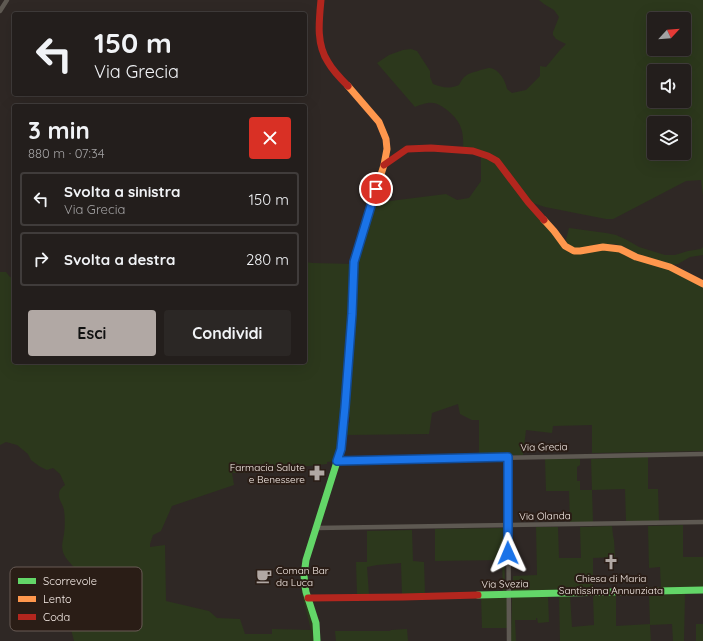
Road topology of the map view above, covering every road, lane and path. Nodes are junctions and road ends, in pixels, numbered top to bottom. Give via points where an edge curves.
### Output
1 (7, 0) edge
2 (321, 0) edge
3 (0, 11) edge
4 (384, 165) junction
5 (703, 284) edge
6 (703, 454) edge
7 (508, 457) junction
8 (337, 461) junction
9 (703, 522) edge
10 (508, 525) junction
11 (316, 528) junction
12 (703, 590) edge
13 (509, 594) junction
14 (308, 598) junction
15 (317, 641) edge
16 (509, 641) edge

1 - 3 street
2 - 4 street via 320,38 324,53 328,62 379,122 386,138
4 - 5 street via 407,149 473,151 488,156 497,161 528,202 570,249 620,249 636,258 670,267
4 - 8 street via 354,262 345,407 341,449
6 - 7 street, Via Grecia
7 - 8 street, Via Grecia
7 - 10 street
8 - 11 street
9 - 10 street, Via Olanda
10 - 11 street, Via Olanda
10 - 13 street
11 - 14 street via 305,567
12 - 13 street, Via Svezia
13 - 14 street, Via Svezia
13 - 16 street
14 - 15 street via 316,622

